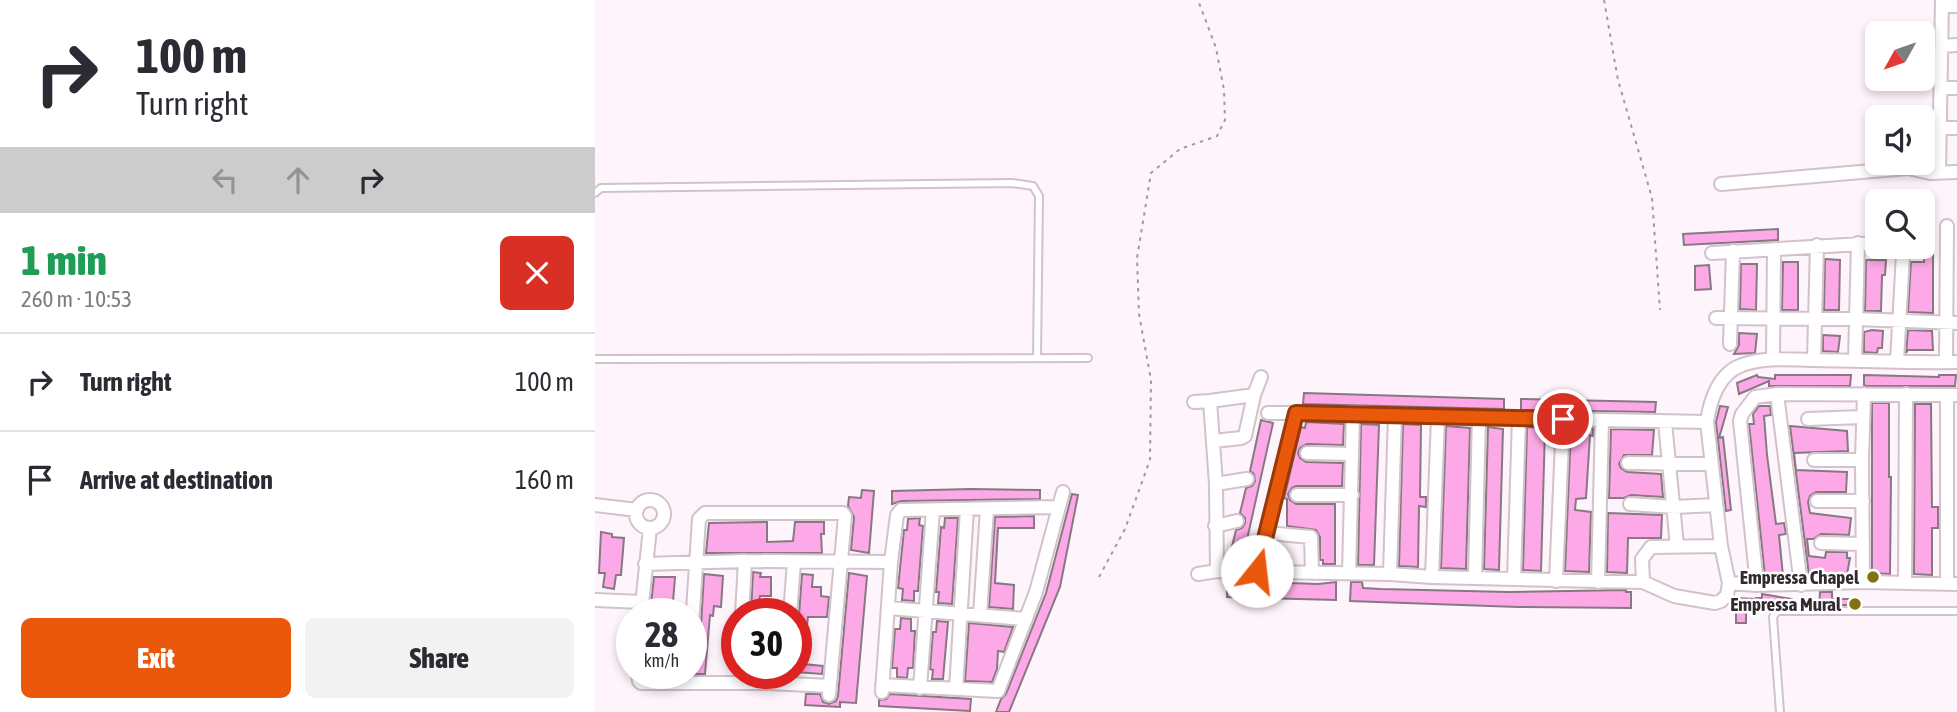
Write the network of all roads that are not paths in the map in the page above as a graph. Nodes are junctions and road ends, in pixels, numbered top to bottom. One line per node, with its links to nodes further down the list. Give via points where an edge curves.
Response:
1 (1942, 3): 2 (street); 3 (street)
2 (1957, 6)
3 (1942, 46): 4 (street); 5 (street)
4 (1957, 46)
5 (1941, 88): 6 (street); 7 (street)
6 (1957, 88)
7 (1941, 128): 8 (street); 9 (street)
8 (1957, 128)
9 (1939, 172): 10 (street); 11 (street, via 1908,168)
10 (1957, 172)
11 (1721, 184)
12 (595, 193): 30 (lane, via 601,188 1033,186 1039,196)
13 (1947, 226): 14 (street)
14 (1952, 242): 28 (street)
15 (1858, 243): 16 (street); 17 (street); 24 (street)
16 (1865, 243)
17 (1817, 245): 18 (street); 26 (street)
18 (1774, 249): 19 (street); 25 (street)
19 (1733, 251): 20 (street); 23 (street)
20 (1711, 253)
21 (1903, 259): 27 (street)
22 (1716, 318): 23 (street)
23 (1732, 319): 25 (street); 29 (street)
24 (1857, 319): 26 (street); 27 (street); 35 (street)
25 (1774, 320): 26 (street); 32 (street)
26 (1815, 320): 34 (street)
27 (1899, 320): 28 (street); 36 (street)
28 (1951, 323): 37 (street)
29 (1730, 344)
30 (1037, 358): 31 (lane); 33 (lane)
31 (1088, 358)
32 (1773, 358): 34 (street); 58 (street, via 1741,365 1728,374 1716,391)
33 (595, 359)
34 (1814, 360): 35 (street)
35 (1855, 360): 36 (street)
36 (1897, 361): 37 (street)
37 (1952, 362)
38 (1261, 377): 42 (street)
39 (1777, 394): 40 (street); 114 (street, via 1755,397 1740,421); 115 (street)
40 (1864, 394): 41 (street); 52 (street)
41 (1906, 394): 43 (street); 112 (street)
42 (1254, 395): 44 (street); 59 (street, via 1245,436)
43 (1952, 395): 113 (street)
44 (1210, 401): 45 (street); 59 (street)
45 (1194, 402)
46 (1268, 413): 47 (street)
47 (1296, 413): 48 (street); 87 (street)
48 (1353, 413): 49 (street); 61 (street)
49 (1395, 415): 50 (street); 102 (street)
50 (1438, 417): 51 (street); 104 (street)
51 (1479, 417): 53 (street); 105 (street)
52 (1862, 417): 55 (street); 63 (street)
53 (1519, 418): 54 (street); 106 (street)
54 (1563, 419): 56 (street); 107 (street)
55 (1808, 419)
56 (1602, 420): 57 (street); 108 (street)
57 (1665, 422): 58 (street); 65 (street)
58 (1707, 422): 66 (street)
59 (1214, 441): 68 (street)
60 (1307, 453): 61 (street)
61 (1352, 454): 71 (street)
62 (1814, 460): 63 (street)
63 (1862, 460): 73 (street)
64 (1628, 463): 65 (street)
65 (1670, 464): 66 (street); 78 (street)
66 (1711, 464): 76 (street)
67 (1247, 479): 68 (street)
68 (1216, 484): 85 (street)
69 (1063, 492): 77 (street)
70 (1297, 495): 71 (street)
71 (1352, 495): 101 (street)
72 (1817, 501): 73 (street)
73 (1863, 501): 89 (street)
74 (1630, 504): 78 (street)
75 (595, 505): 81 (street); 83 (street)
76 (1716, 506): 78 (street); 91 (street)
77 (1058, 507): 80 (street); 127 (street)
78 (1674, 507): 90 (street)
79 (967, 509): 80 (street); 82 (street); 125 (street)
80 (987, 509): 126 (street)
81 (637, 510): 86 (street, via 639,523); 86 (street, via 651,500 664,509 661,525)
82 (933, 510): 96 (street, via 898,511); 123 (street)
83 (595, 520)
84 (1237, 522): 85 (street)
85 (1215, 526): 98 (street)
86 (650, 528): 97 (street)
87 (1268, 533): 99 (street); 100 (street, via 1311,537)
88 (1821, 543): 89 (street)
89 (1863, 544): 110 (street)
90 (1677, 546): 91 (street); 109 (street, via 1651,547 1645,552)
91 (1721, 546): 111 (street)
92 (745, 561): 93 (street); 94 (street); 118 (street)
93 (698, 562): 95 (street, via 699,519 705,513 843,513); 97 (street); 117 (street)
94 (794, 562): 95 (street); 119 (street)
95 (842, 562): 96 (street); 128 (street, via 830,690)
96 (891, 562): 122 (street)
97 (645, 564): 116 (street)
98 (1217, 571): 99 (street); 103 (street)
99 (1257, 571): 100 (street)
100 (1311, 572): 101 (street)
101 (1349, 573): 102 (street)
102 (1390, 573): 104 (street)
103 (1198, 574)
104 (1432, 577): 105 (street)
105 (1475, 577): 106 (street)
106 (1514, 579): 107 (street)
107 (1556, 581): 108 (street)
108 (1598, 582): 109 (street)
109 (1643, 582): 111 (street, via 1674,596 1715,603 1727,595)
110 (1863, 582): 112 (street); 115 (street)
111 (1729, 583): 114 (street)
112 (1905, 583): 113 (street)
113 (1952, 584)
114 (1757, 585): 115 (street)
115 (1801, 585)
116 (642, 598)
117 (695, 598)
118 (743, 598)
119 (791, 598)
120 (595, 600): 121 (street)
121 (616, 604)
122 (888, 608): 123 (street); 129 (street, via 882,689)
123 (926, 610): 125 (street); 129 (street)
124 (1957, 611): 131 (lane, via 1777,611 1773,617)
125 (961, 614): 126 (street); 130 (street)
126 (980, 614): 127 (street)
127 (1026, 619): 130 (street, via 997,697)
128 (812, 686)
129 (920, 688): 130 (street)
130 (956, 689)
131 (1780, 712)

